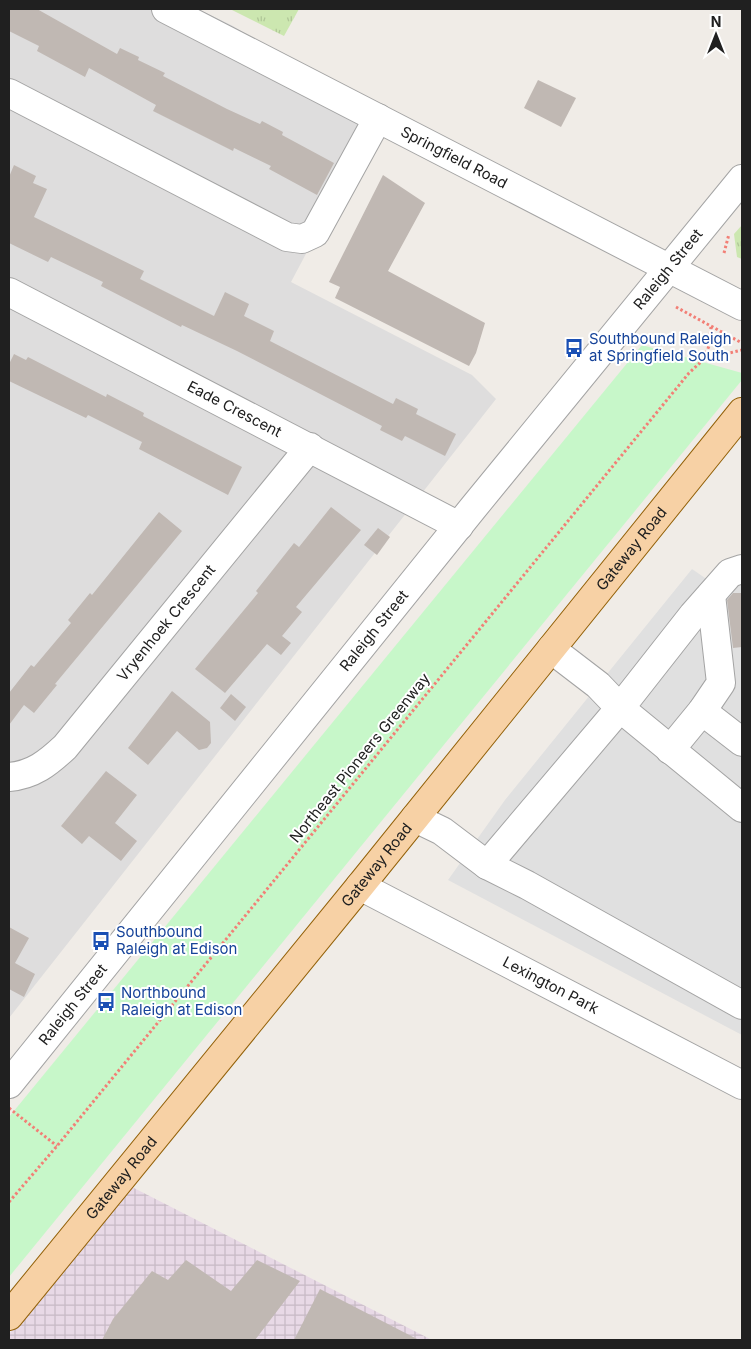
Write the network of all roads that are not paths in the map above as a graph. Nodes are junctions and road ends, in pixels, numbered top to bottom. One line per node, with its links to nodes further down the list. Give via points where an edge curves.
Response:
1 (166, 9): 3 (street, Springfield Road)
2 (9, 93): 3 (street, via 287,236 302,239 315,233)
3 (378, 118): 5 (street, Springfield Road)
4 (742, 179): 5 (street, Raleigh Street)
5 (669, 268): 7 (street, Springfield Road); 10 (street, Raleigh Street)
6 (9, 292): 9 (street, Eade Crescent)
7 (742, 306)
8 (742, 412): 13 (main road, Gateway Road)
9 (310, 447): 10 (street, Eade Crescent); 18 (street, Vryenhoek Crescent, via 65,747 44,767)
10 (459, 526): 24 (street, Raleigh Street)
11 (742, 569): 12 (street, via 730,573)
12 (711, 595): 14 (street); 15 (street, via 721,683)
13 (551, 649): 14 (street, via 598,685); 20 (main road, Gateway Road)
14 (620, 708): 17 (street); 21 (street)
15 (702, 711): 16 (street); 17 (street)
16 (742, 742)
17 (670, 750): 19 (street)
18 (9, 777)
19 (742, 808)
20 (415, 818): 21 (street, via 442,831); 22 (main road, Gateway Road)
21 (487, 865): 23 (street, via 527,884)
22 (360, 886): 25 (street, Lexington Park); 26 (main road, Gateway Road)
23 (742, 1005)
24 (11, 1079)
25 (742, 1085)
26 (9, 1316)

